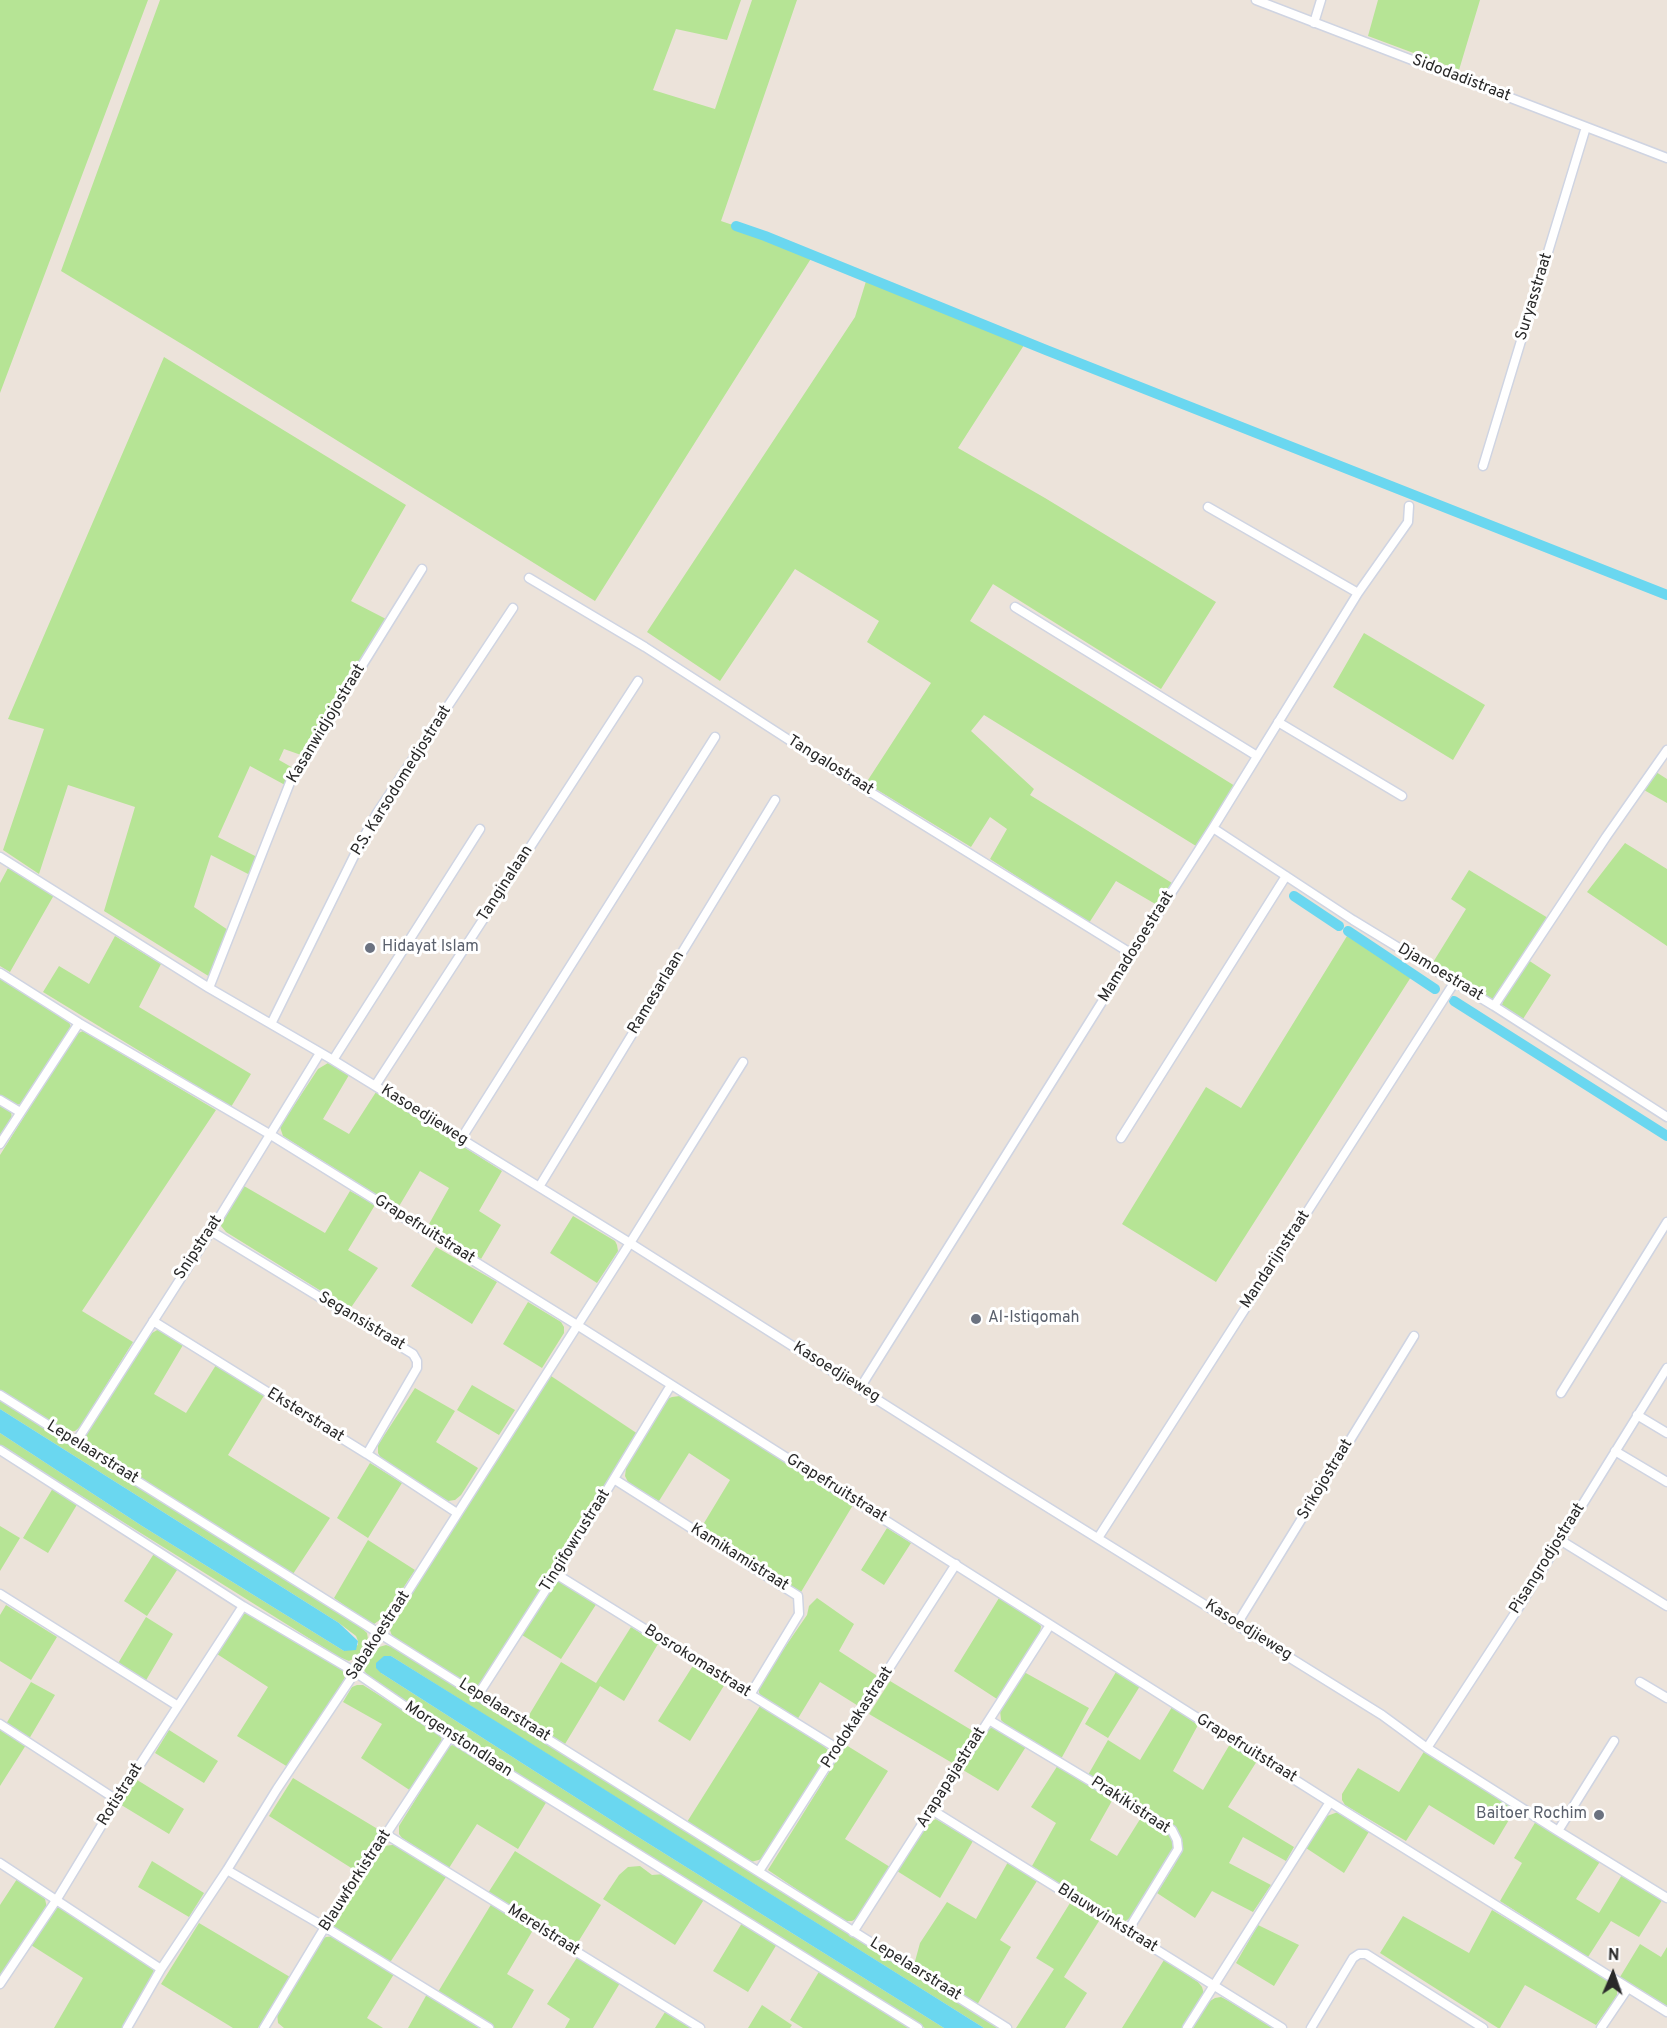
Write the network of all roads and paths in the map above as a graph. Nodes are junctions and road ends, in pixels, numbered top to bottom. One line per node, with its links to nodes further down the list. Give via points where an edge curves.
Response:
1 (1256, 0): 3 (street, Sidodadistraat)
2 (1321, 0): 3 (street)
3 (1314, 23): 4 (street, Sidodadistraat)
4 (1586, 127): 5 (street, Sidodadistraat); 6 (street, Suryasstraat)
5 (1667, 158)
6 (1483, 466)
7 (1409, 506): 11 (street, Mamadosoestraat, via 1408,522)
8 (1208, 507): 11 (street)
9 (422, 569): 28 (street, Kasanwidjojostraat, via 291,780)
10 (529, 578): 25 (street, Tangalostraat)
11 (1358, 593): 15 (street, Mamadosoestraat)
12 (1015, 607): 18 (street)
13 (513, 608): 31 (street, P.S. Karsodomedjostraat, via 377,813)
14 (638, 681): 35 (street, Tanginalaan)
15 (1278, 722): 18 (street, Mamadosoestraat); 19 (street)
16 (715, 736): 41 (street)
17 (1667, 750): 29 (street)
18 (1257, 756): 21 (street, Mamadosoestraat)
19 (1402, 796)
20 (775, 800): 43 (street, Ramesarlaan)
21 (1213, 828): 24 (street, Djamoestraat); 25 (street, Mamadosoestraat)
22 (480, 829): 33 (street)
23 (0, 857): 28 (street, Kasoedjieweg)
24 (1286, 876): 27 (street, Djamoestraat); 40 (street)
25 (1132, 954): 52 (street, Mamadosoestraat)
26 (0, 973): 30 (street, Grapefruitstraat)
27 (1454, 983): 29 (street, Djamoestraat); 64 (street, Mandarijnstraat)
28 (209, 988): 31 (street, Kasoedjieweg)
29 (1494, 1006): 38 (street, Djamoestraat)
30 (79, 1023): 37 (street); 39 (street, Grapefruitstraat)
31 (271, 1024): 32 (street, Kasoedjieweg)
32 (320, 1053): 33 (street, Kasoedjieweg); 39 (street, Snipstraat)
33 (333, 1060): 35 (street, Kasoedjieweg)
34 (743, 1062): 46 (street, Sabakoestraat)
35 (375, 1086): 41 (street, Kasoedjieweg)
36 (0, 1100): 37 (street)
37 (20, 1112): 42 (street)
38 (1667, 1117)
39 (271, 1135): 45 (street, Snipstraat); 48 (street, Grapefruitstraat)
40 (1121, 1138)
41 (461, 1139): 43 (street, Kasoedjieweg)
42 (0, 1144)
43 (539, 1187): 46 (street, Kasoedjieweg)
44 (1667, 1222): 53 (street)
45 (211, 1231): 47 (street, Snipstraat); 60 (street, Segansistraat, via 413,1353 417,1368)
46 (630, 1243): 48 (street, Sabakoestraat); 52 (street, Kasoedjieweg)
47 (153, 1321): 57 (street, Snipstraat); 60 (street, Eksterstraat)
48 (577, 1325): 51 (street, Grapefruitstraat); 63 (street, Sabakoestraat)
49 (1414, 1336): 71 (street, Srikojostraat)
50 (1667, 1368): 55 (street, Pisangrodjostraat)
51 (671, 1385): 61 (street, Tingifowrustraat); 66 (street, Grapefruitstraat)
52 (860, 1388): 64 (street, Kasoedjieweg)
53 (1562, 1393)
54 (0, 1395): 57 (street, Lepelaarstraat)
55 (1637, 1415): 56 (street); 59 (street, Pisangrodjostraat)
56 (1667, 1433)
57 (76, 1442): 73 (street, Lepelaarstraat)
58 (0, 1450): 69 (street, Morgenstondlaan)
59 (1615, 1451): 62 (street); 65 (street, Pisangrodjostraat)
60 (366, 1454): 63 (street, Eksterstraat)
61 (614, 1479): 67 (street, Tingifowrustraat); 77 (street, Kamikamistraat, via 798,1596 800,1614)
62 (1667, 1482)
63 (457, 1513): 73 (street, Sabakoestraat)
64 (1098, 1538): 71 (street, Kasoedjieweg)
65 (1560, 1540): 70 (street); 84 (street, Pisangrodjostraat)
66 (956, 1564): 72 (street, Grapefruitstraat); 85 (street, Prodokakastraat)
67 (556, 1574): 76 (street, Tingifowrustraat); 77 (street, Bosrokomastraat)
68 (0, 1594): 79 (street)
69 (243, 1606): 74 (street, Morgenstondlaan); 79 (street, Rotistraat)
70 (1667, 1606)
71 (1237, 1624): 84 (street, Kasoedjieweg, via 1382,1715)
72 (1050, 1625): 80 (street, Arapapajastraat); 87 (street, Grapefruitstraat)
73 (380, 1635): 74 (street, Sabakoestraat); 76 (street, Lepelaarstraat)
74 (356, 1672): 82 (street, Morgenstondlaan); 92 (street, Sabakoestraat)
75 (1640, 1682): 78 (street)
76 (478, 1695): 93 (street, Lepelaarstraat)
77 (750, 1695): 85 (street, Bosrokomastraat)
78 (1667, 1698)
79 (178, 1706): 86 (street, Rotistraat)
80 (989, 1720): 88 (street, Arapapajastraat); 98 (street, Prakikistraat, via 1172,1830 1178,1849)
81 (0, 1724): 86 (street)
82 (450, 1737): 90 (street, Blauwforkistraat); 109 (street, Morgenstondlaan)
83 (1614, 1742): 89 (street)
84 (1427, 1748): 89 (street, Kasoedjieweg)
85 (838, 1749): 93 (street, Prodokakastraat)
86 (117, 1800): 95 (street, Rotistraat)
87 (1330, 1802): 101 (street); 102 (street, Grapefruitstraat)
88 (932, 1810): 97 (street, Arapapajastraat); 98 (street, Blauwvinkstraat)
89 (1558, 1831): 94 (street, Kasoedjieweg)
90 (387, 1834): 96 (street, Blauwforkistraat); 108 (street, Merelstraat)
91 (0, 1863): 95 (street)
92 (227, 1870): 96 (street); 99 (street, Sabakoestraat)
93 (759, 1871): 97 (street, Lepelaarstraat)
94 (1667, 1898)
95 (57, 1899): 99 (street); 100 (street, Rotistraat)
96 (325, 1927): 104 (street, Blauwforkistraat); 107 (street)
97 (853, 1932): 110 (street, Lepelaarstraat)
98 (1127, 1932): 101 (street, Blauwvinkstraat)
99 (161, 1970): 105 (street, Sabakoestraat)
100 (0, 1984)
101 (1213, 1986): 111 (street); 112 (street, Blauwvinkstraat)
102 (1629, 1988): 103 (street, Grapefruitstraat); 115 (street)
103 (1667, 2012)
104 (266, 2025): 106 (street)
105 (127, 2028)
106 (278, 2028)
107 (489, 2028)
108 (700, 2028)
109 (918, 2028)
110 (1007, 2028)
111 (1187, 2028)
112 (1282, 2028)
113 (1311, 2028): 114 (street, via 1359,1954 1366,1954)
114 (1483, 2028)
115 (1601, 2028)

